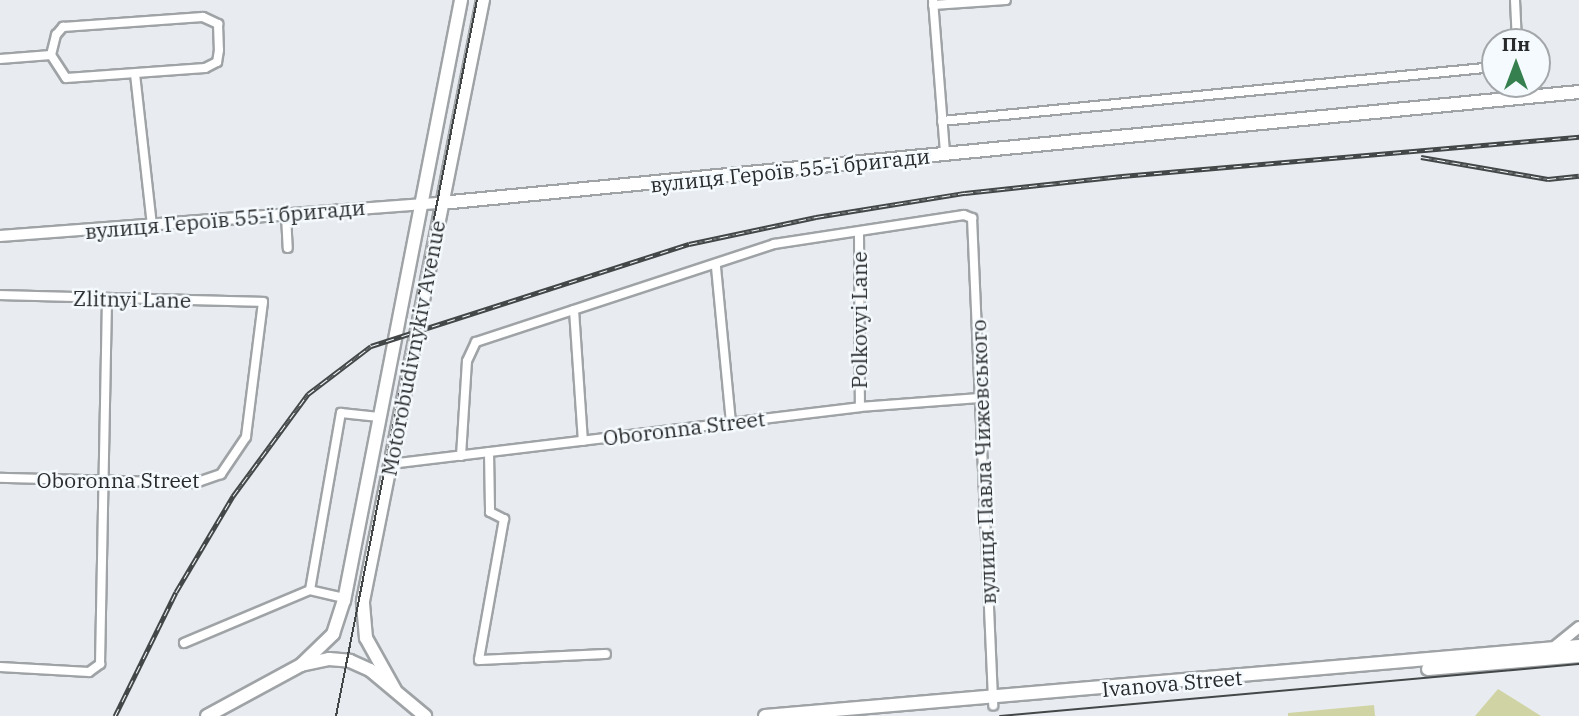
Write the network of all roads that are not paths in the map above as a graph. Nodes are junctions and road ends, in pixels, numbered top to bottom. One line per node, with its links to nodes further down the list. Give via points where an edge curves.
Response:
1 (461, 0): 15 (main road, Motorobudivnykiv Avenue)
2 (484, 0): 16 (main road, Motorobudivnykiv Avenue)
3 (1006, 0): 5 (street)
4 (1515, 0): 6 (street)
5 (933, 3): 13 (street)
6 (1516, 28)
7 (51, 55): 8 (street); 10 (street, via 65,78); 10 (street, via 53,40 63,27 203,17 215,20 219,57 212,65)
8 (0, 59)
9 (1481, 69): 13 (street)
10 (135, 74): 18 (street)
11 (1579, 92): 12 (main road, вулиця Героїв 55-ї бригади)
12 (1518, 99): 14 (main road, вулиця Героїв 55-ї бригади)
13 (942, 121): 14 (street)
14 (945, 154): 16 (main road, вулиця Героїв 55-ї бригади)
15 (419, 203): 16 (street, вулиця Героїв 55-ї бригади); 17 (street, вулиця Героїв 55-ї бригади); 29 (main road, Motorobudivnykiv Avenue)
16 (441, 203): 34 (main road, Motorobudivnykiv Avenue)
17 (286, 215): 18 (street, вулиця Героїв 55-ї бригади); 21 (street)
18 (152, 226): 20 (street, вулиця Героїв 55-ї бригади)
19 (859, 233): 22 (street, via 774,244); 27 (street, вулиця Павла Чижевського, via 964,215 976,226); 28 (street, Polkovyi Lane)
20 (0, 236)
21 (288, 248)
22 (716, 267): 26 (street); 30 (street)
23 (0, 295): 24 (street, Zlitnyi Lane)
24 (107, 300): 25 (street, Zlitnyi Lane); 36 (street)
25 (264, 302): 36 (street, Oboronna Street, via 247,437 221,474 195,483)
26 (574, 310): 31 (street); 33 (street, via 476,342 469,350)
27 (979, 398): 28 (street, Oboronna Street); 49 (street, вулиця Павла Чижевського)
28 (860, 407): 30 (street, Oboronna Street)
29 (379, 417): 37 (street, via 341,413); 38 (main road, Motorobudivnykiv Avenue)
30 (730, 422): 31 (street, Oboronna Street)
31 (583, 441): 32 (street, Oboronna Street)
32 (489, 452): 33 (street, Oboronna Street); 43 (street, via 490,512 504,519 479,660)
33 (461, 456): 34 (street, Oboronna Street)
34 (390, 464): 48 (main road, Motorobudivnykiv Avenue, via 362,620 366,638)
35 (0, 478): 36 (street, Oboronna Street)
36 (104, 482): 47 (street, via 100,664 89,672)
37 (310, 590): 38 (street); 40 (street)
38 (344, 598): 46 (main road, Motorobudivnykiv Avenue, via 333,634)
39 (1579, 627): 42 (street)
40 (184, 643)
41 (1579, 646): 42 (main road, Ivanova Street)
42 (1552, 649): 45 (street); 49 (main road, Ivanova Street)
43 (606, 654)
44 (1579, 656): 45 (main road, Ivanova Street)
45 (1540, 659): 49 (main road, Ivanova Street)
46 (301, 665): 48 (main road, via 351,661); 51 (main road)
47 (0, 667)
48 (395, 690): 50 (main road)
49 (993, 702): 53 (main road, Ivanova Street); 54 (main road, Ivanova Street)
50 (409, 709): 52 (main road)
51 (209, 715)
52 (425, 716)
53 (765, 716)
54 (869, 716)

